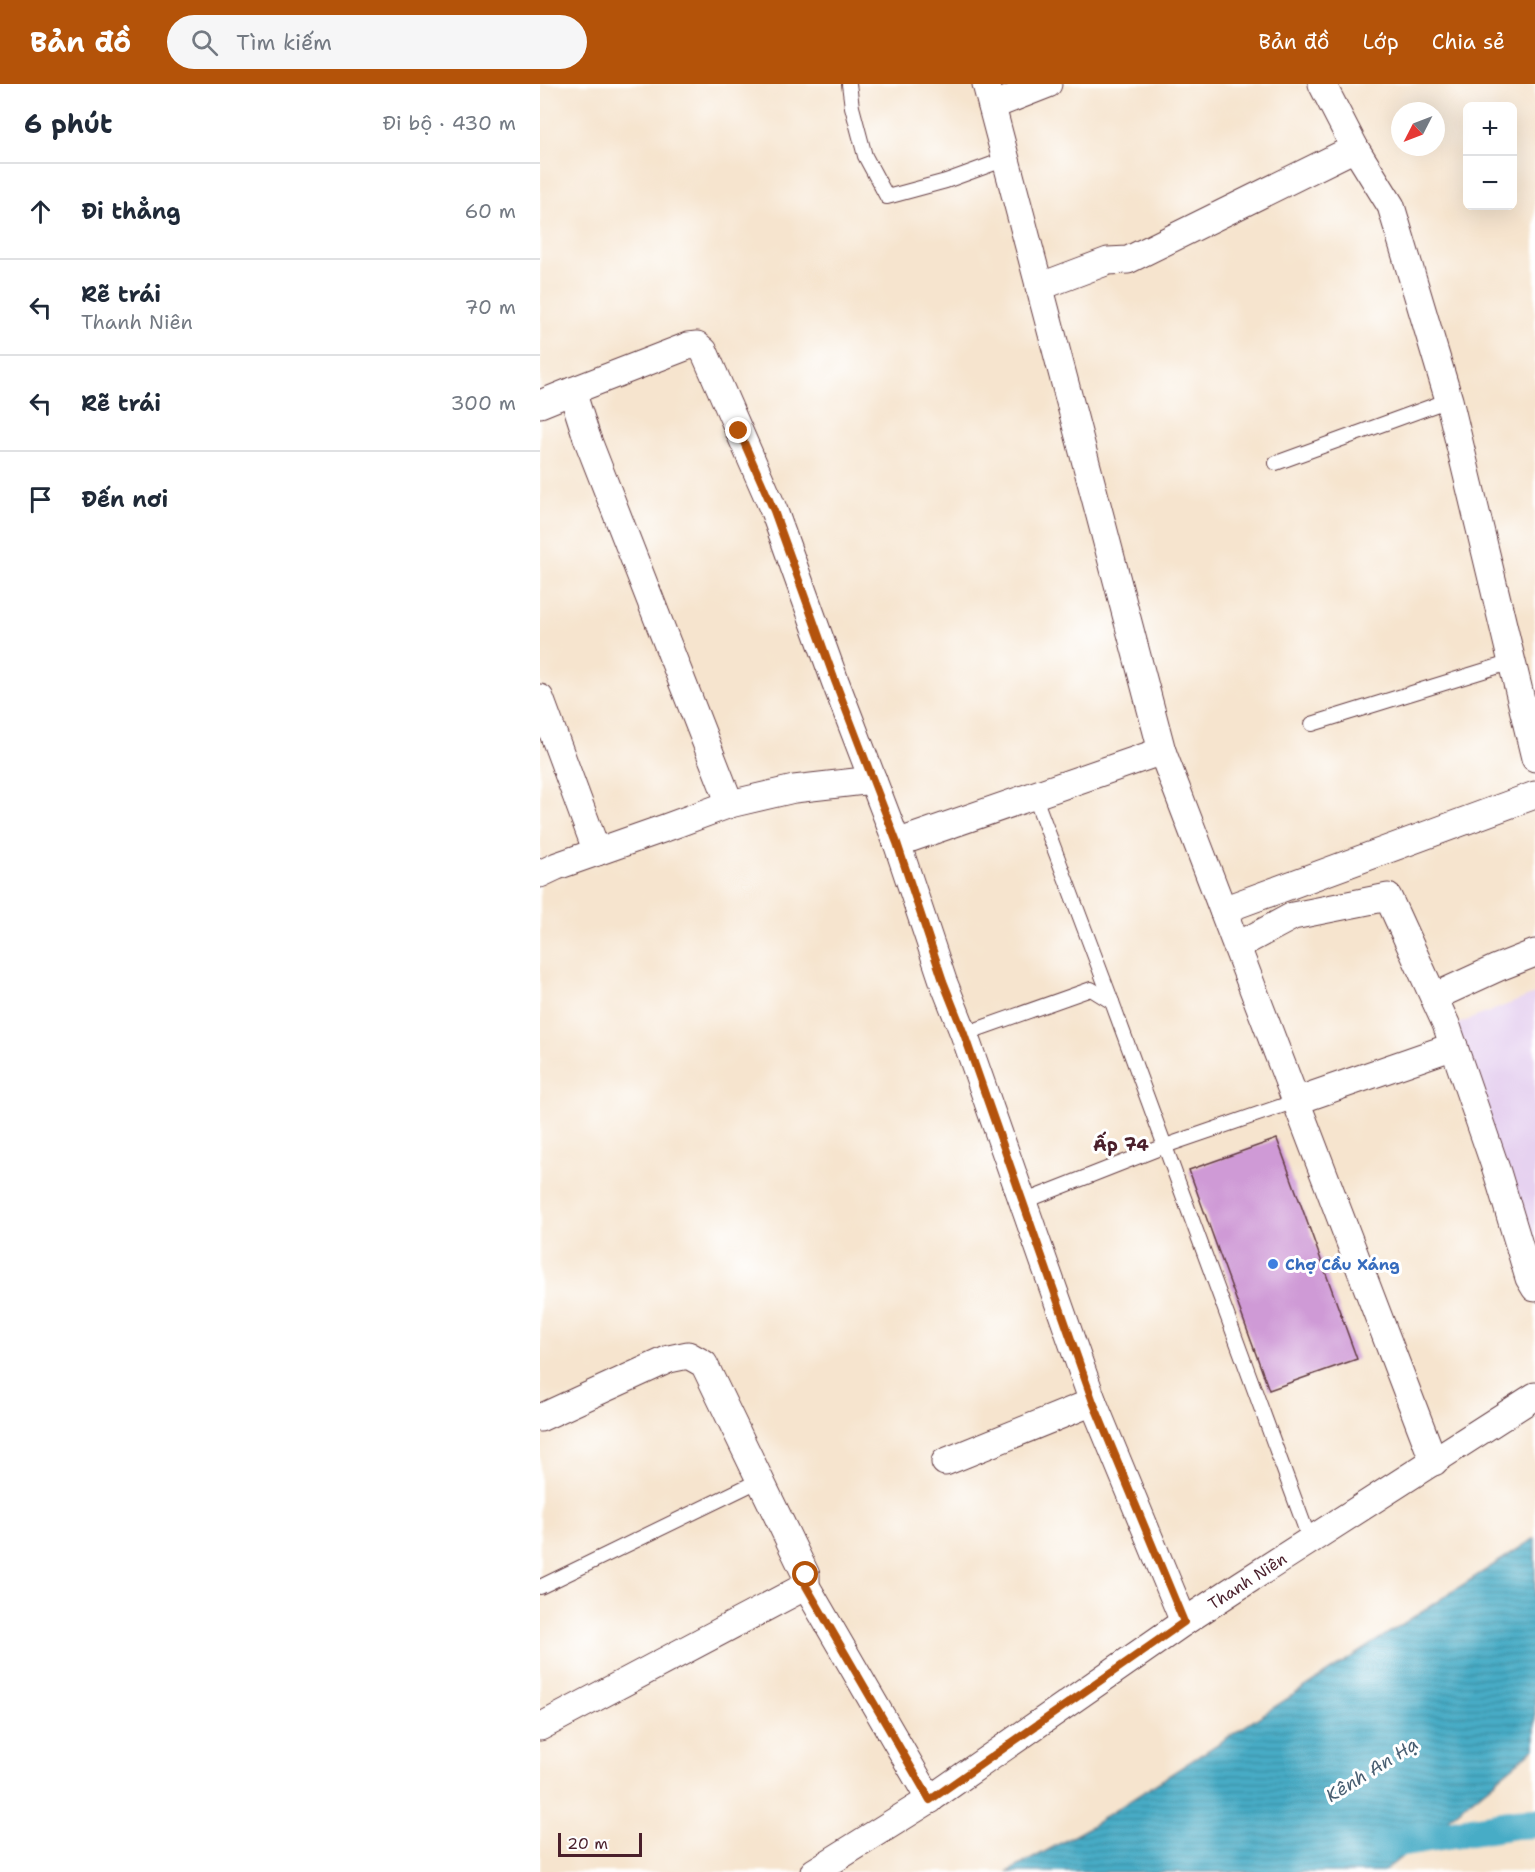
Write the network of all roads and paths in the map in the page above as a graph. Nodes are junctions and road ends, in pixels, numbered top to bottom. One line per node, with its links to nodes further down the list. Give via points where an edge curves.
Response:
1 (849, 84): 6 (lane, via 865,156 887,197 946,182)
2 (1048, 84): 4 (street)
3 (1322, 84): 5 (street)
4 (989, 95): 6 (street)
5 (1355, 148): 7 (street, via 1128,260 1108,261); 9 (street, via 1391,206)
6 (1006, 159): 7 (street)
7 (1049, 283): 15 (street)
8 (572, 391): 10 (street); 17 (street, via 688,346 697,345 704,351 774,511); 20 (street)
9 (1449, 400): 11 (lane); 12 (street)
10 (540, 404)
11 (1276, 463)
12 (1512, 662): 14 (lane); 16 (street)
13 (540, 698): 22 (street)
14 (1312, 724)
15 (1162, 751): 18 (street); 24 (street)
16 (1535, 758)
17 (873, 780): 20 (street, via 794,789); 21 (street)
18 (1034, 795): 21 (street); 28 (lane)
19 (1535, 795): 24 (street)
20 (730, 804): 22 (street)
21 (897, 843): 29 (street)
22 (597, 852): 23 (street)
23 (540, 874)
24 (1223, 910): 25 (street)
25 (1237, 946): 27 (street, via 1293,916 1388,897); 31 (street)
26 (1535, 953): 27 (street)
27 (1434, 997): 30 (street)
28 (1113, 1002): 29 (lane, via 1091,989); 32 (lane)
29 (964, 1034): 33 (street)
30 (1454, 1046): 31 (street); 34 (street)
31 (1296, 1101): 32 (lane); 39 (street)
32 (1165, 1146): 33 (lane); 41 (lane)
33 (1023, 1202): 36 (street)
34 (1535, 1288)
35 (1535, 1396): 39 (street, Thanh Niên)
36 (1093, 1402): 38 (street); 44 (street)
37 (540, 1418): 40 (street, via 669,1359 688,1355 704,1364)
38 (945, 1462)
39 (1434, 1462): 41 (street, Thanh Niên)
40 (760, 1480): 42 (street, via 806,1575); 43 (lane)
41 (1310, 1540): 44 (street, Thanh Niên)
42 (806, 1586): 45 (street); 46 (street)
43 (540, 1587)
44 (1184, 1622): 46 (street, Thanh Niên)
45 (540, 1727)
46 (930, 1800): 47 (street, Thanh Niên)
47 (814, 1872)

